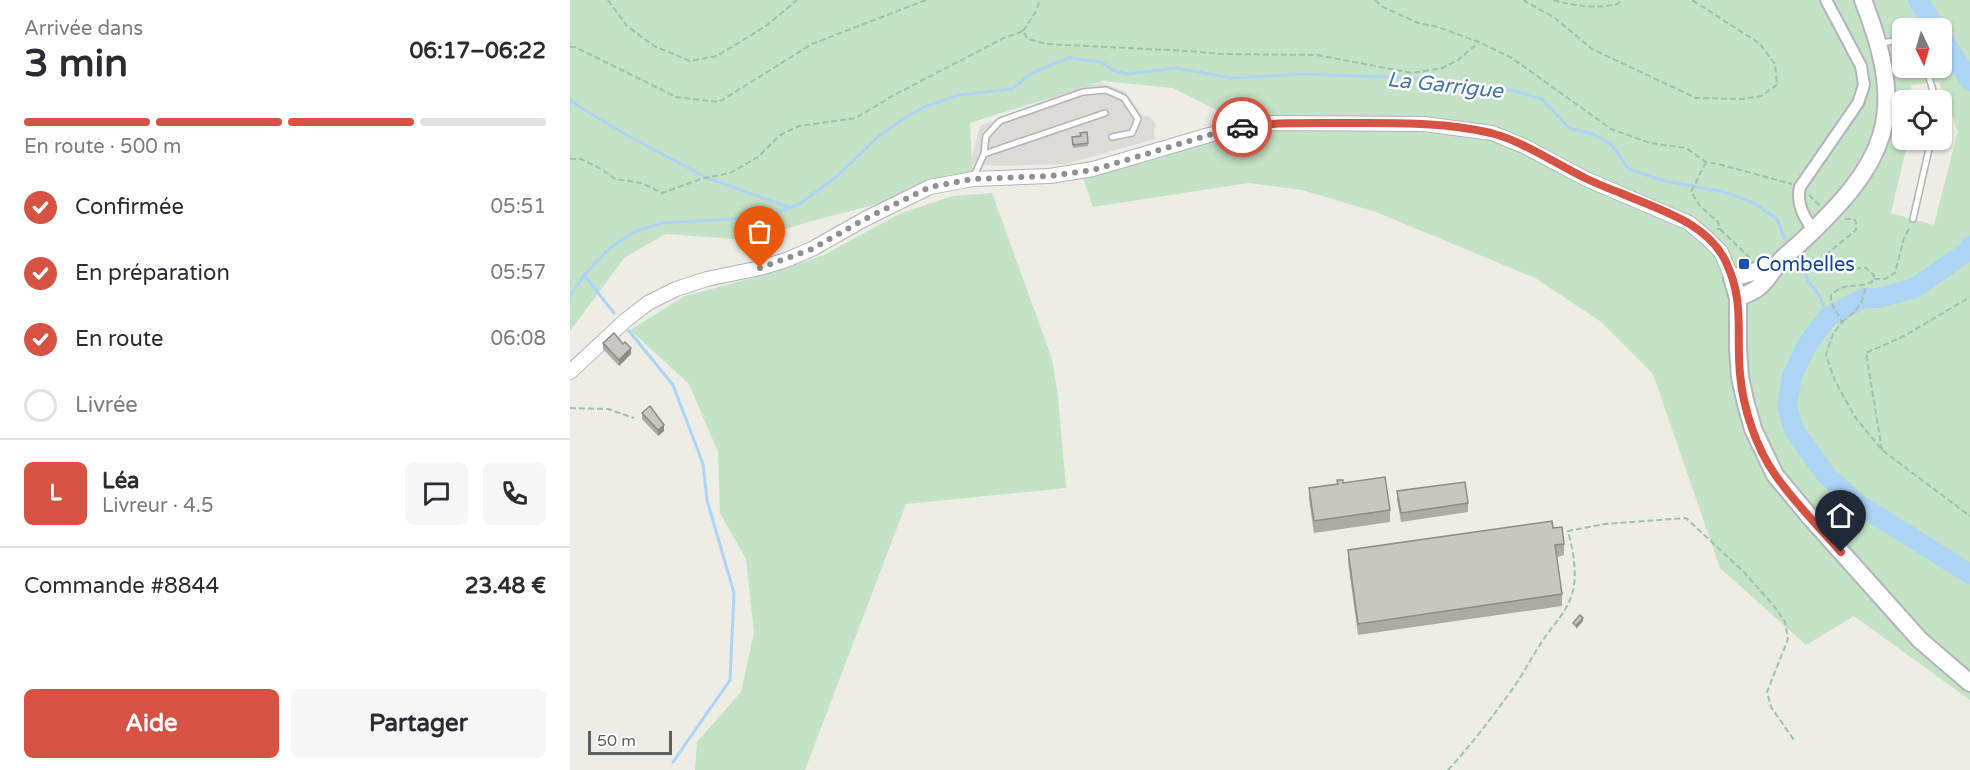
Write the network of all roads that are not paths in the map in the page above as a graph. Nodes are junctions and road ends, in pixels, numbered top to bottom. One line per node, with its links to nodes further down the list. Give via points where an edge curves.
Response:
1 (1826, 0): 11 (street, via 1861,66 1864,85 1858,103 1800,187 1799,205)
2 (1863, 0): 4 (main road)
3 (1892, 41): 4 (lane)
4 (1878, 43): 11 (main road, via 1886,75 1887,109 1881,138 1863,174)
5 (1105, 112): 8 (lane)
6 (1112, 137): 8 (lane, via 1132,133 1138,119 1124,98 1106,90 1083,92 1000,121 986,136)
7 (1929, 150): 10 (lane)
8 (984, 154): 9 (lane)
9 (973, 179): 13 (street, via 1093,170 1209,135 1271,123 1424,124 1459,128 1492,133 1524,146 1586,179 1689,223 1721,252); 15 (street, via 930,187 786,260 707,279 657,298 626,320)
10 (1913, 219)
11 (1813, 231): 12 (main road)
12 (1781, 261): 13 (main road); 14 (main road, via 1756,290)
13 (1732, 278): 14 (main road)
14 (1738, 298): 16 (main road, via 1740,377 1756,436 1775,475 1920,640)
15 (570, 372)
16 (1970, 683)

